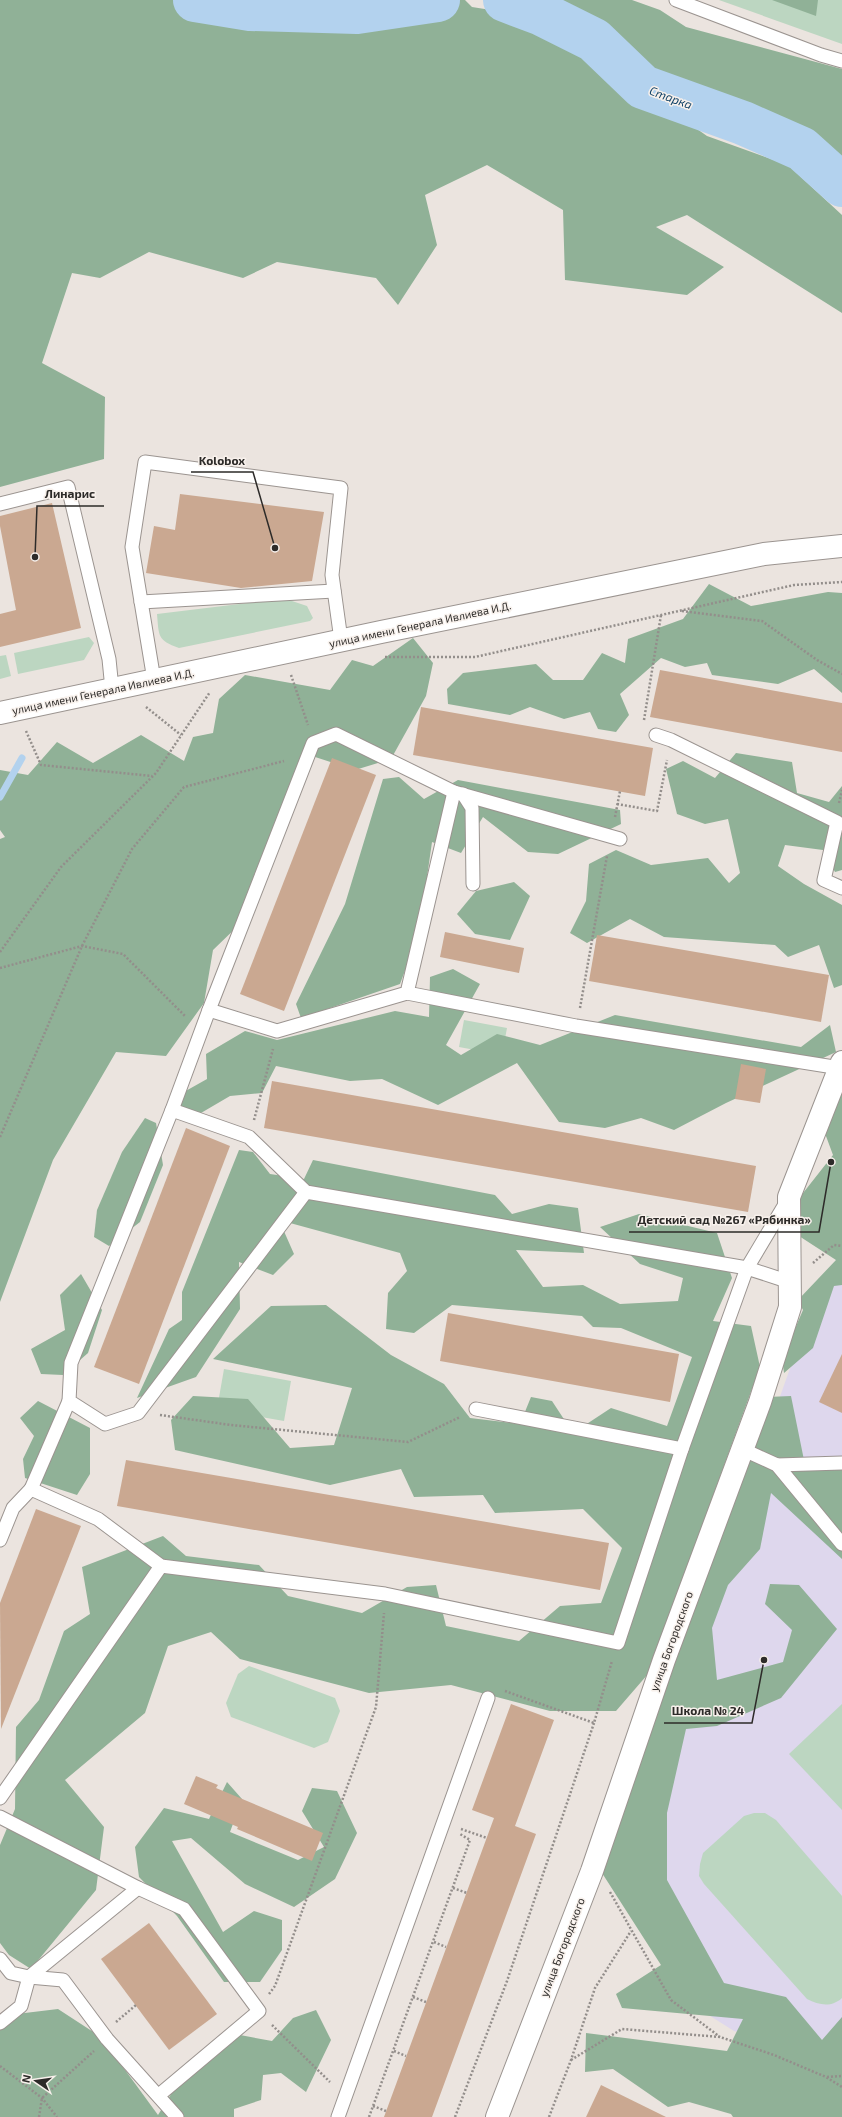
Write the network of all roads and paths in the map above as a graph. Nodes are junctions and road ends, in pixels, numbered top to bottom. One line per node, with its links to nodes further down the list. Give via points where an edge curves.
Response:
1 (676, 0): 2 (lane)
2 (842, 61)
3 (0, 504): 15 (lane, via 68,487 109,659)
4 (842, 546): 10 (street, улица имени Генерала Ивлиева И.Д., via 764,554)
5 (842, 582): 8 (path, via 794,585)
6 (334, 590): 7 (lane); 7 (lane, via 332,575 341,488 145,462 132,547); 10 (lane)
7 (142, 602): 14 (lane)
8 (680, 610): 9 (path); 13 (path, via 762,621 816,660)
9 (661, 615): 11 (path, via 475,657); 19 (path)
10 (341, 640): 14 (street, улица имени Генерала Ивлиева И.Д.)
11 (377, 657)
12 (291, 674): 24 (path)
13 (842, 674)
14 (154, 680): 15 (street, улица имени Генерала Ивлиева И.Д.)
15 (112, 689): 18 (street, улица имени Генерала Ивлиева И.Д.)
16 (211, 691): 21 (path)
17 (143, 705): 21 (path)
18 (0, 713)
19 (643, 724)
20 (25, 729): 26 (path, via 41,765)
21 (181, 735): 26 (path)
22 (656, 735): 23 (lane)
23 (671, 740): 29 (path, via 657,811); 32 (lane, via 837,822 824,880)
24 (313, 743): 28 (lane, via 336,734); 37 (lane)
25 (284, 761): 33 (path, via 184,787 132,848)
26 (152, 776): 34 (path, via 61,867)
27 (620, 791): 29 (path)
28 (459, 793): 30 (lane); 31 (lane, via 472,808); 36 (lane)
29 (617, 804): 30 (path)
30 (616, 838): 38 (path)
31 (473, 884)
32 (842, 888)
33 (82, 946): 35 (path); 40 (path, via 123,954); 43 (path)
34 (0, 952)
35 (0, 968)
36 (407, 993): 38 (lane); 39 (lane)
37 (209, 1010): 39 (lane); 40 (lane)
38 (576, 1026): 41 (lane)
39 (278, 1031): 44 (path)
40 (201, 1032): 42 (lane)
41 (841, 1066): 46 (street, улица Богородского)
42 (172, 1110): 44 (lane); 50 (lane, via 71,1363)
43 (0, 1137)
44 (249, 1137): 45 (lane)
45 (306, 1192): 48 (lane); 52 (lane)
46 (789, 1197): 48 (lane); 49 (street, улица Богородского)
47 (842, 1246): 49 (path, via 834,1245)
48 (747, 1268): 49 (lane); 53 (lane)
49 (790, 1282): 54 (street, улица Богородского, via 790,1307 760,1402)
50 (69, 1401): 52 (lane, via 105,1424); 57 (lane)
51 (476, 1409): 52 (path, via 408,1442); 53 (lane)
52 (138, 1413)
53 (682, 1449): 62 (lane)
54 (742, 1449): 56 (lane); 105 (street, улица Богородского, via 664,1660 592,1871)
55 (842, 1463): 56 (lane)
56 (777, 1466): 59 (lane)
57 (31, 1489): 58 (lane, via 13,1508); 60 (lane, via 98,1519)
58 (0, 1540)
59 (842, 1544)
60 (161, 1566): 61 (lane); 66 (lane)
61 (385, 1594): 62 (lane); 83 (path, via 376,1707 275,1986)
62 (618, 1643): 65 (path)
63 (501, 1689): 65 (path)
64 (488, 1698): 95 (lane)
65 (594, 1723): 104 (path, via 507,1981)
66 (0, 1798)
67 (0, 1817): 72 (lane)
68 (460, 1828): 70 (path)
69 (458, 1833): 73 (path, via 470,1840)
70 (487, 1838)
71 (608, 1887): 75 (path)
72 (138, 1888): 79 (lane); 83 (lane, via 184,1909)
73 (453, 1888): 74 (path); 76 (path, via 433,1944)
74 (467, 1893)
75 (631, 1932): 86 (path, via 670,2000); 89 (path, via 595,1988)
76 (434, 1942): 77 (path); 80 (path)
77 (446, 1947)
78 (0, 1959): 79 (lane, via 11,1973)
79 (29, 1977): 84 (lane, via 21,2006); 85 (lane, via 63,1980)
80 (413, 1997): 81 (path); 87 (path)
81 (426, 2002)
82 (136, 2005): 85 (path)
83 (259, 2011): 94 (lane); 95 (path)
84 (0, 2023)
85 (105, 2036): 94 (lane); 96 (path)
86 (720, 2037): 89 (path, via 622,2028); 92 (path, via 774,2055)
87 (393, 2051): 88 (path); 97 (path)
88 (406, 2056)
89 (571, 2060): 106 (path)
90 (0, 2066): 96 (path)
91 (842, 2076): 92 (path)
92 (826, 2077): 93 (path)
93 (842, 2087)
94 (158, 2095): 101 (lane)
95 (344, 2096): 102 (lane)
96 (42, 2098): 99 (path); 100 (path)
97 (373, 2106): 98 (path); 103 (path)
98 (386, 2111)
99 (39, 2117)
100 (57, 2117)
101 (178, 2117)
102 (338, 2117)
103 (369, 2117)
104 (455, 2117)
105 (497, 2117)
106 (549, 2117)

